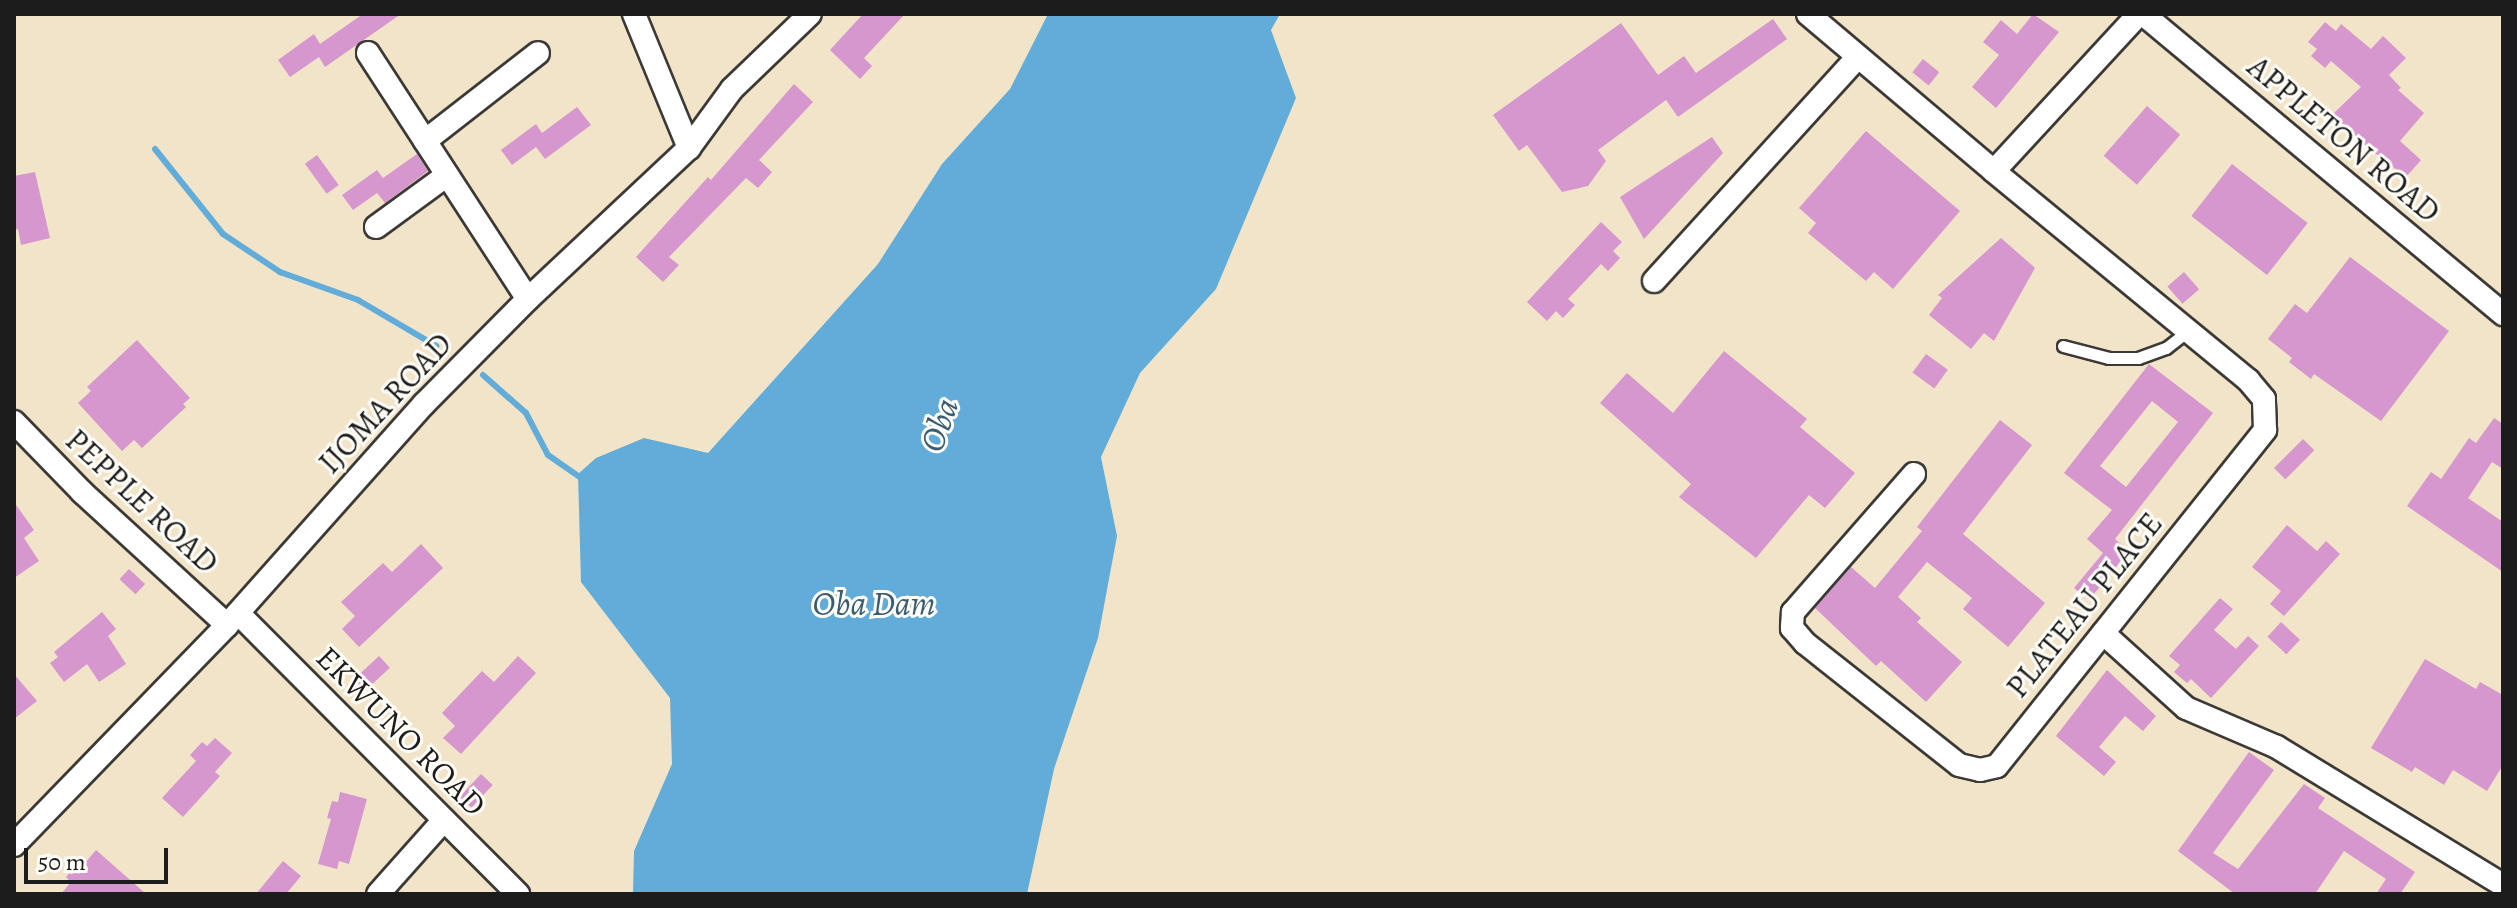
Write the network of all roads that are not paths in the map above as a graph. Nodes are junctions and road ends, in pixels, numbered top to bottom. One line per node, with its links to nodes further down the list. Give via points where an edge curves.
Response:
1 (634, 14): 9 (street)
2 (810, 14): 9 (street, IJOMA ROAD, via 732,89)
3 (1808, 14): 7 (street, PLATEAU PLACE)
4 (2141, 14): 10 (street); 15 (street, APPLETON ROAD)
5 (368, 53): 8 (street)
6 (538, 53): 8 (street)
7 (1858, 57): 10 (street, PLATEAU PLACE); 13 (street)
8 (425, 141): 11 (street)
9 (689, 148): 14 (street, IJOMA ROAD)
10 (1994, 171): 16 (street, PLATEAU PLACE)
11 (447, 175): 12 (street); 14 (street)
12 (376, 227)
13 (1654, 281)
14 (528, 299): 20 (street, IJOMA ROAD, via 424,404)
15 (2503, 314)
16 (2188, 331): 17 (lane, via 2166,348 2138,358 2109,358); 21 (street, PLATEAU PLACE, via 2264,399 2265,430)
17 (2063, 346)
18 (14, 422): 20 (street, PEPPLE ROAD, via 82,492)
19 (1914, 474): 21 (street, PLATEAU PLACE, via 1793,612 1792,628 1805,643 1959,765 1980,770 1997,766)
20 (233, 619): 22 (street, EKWUNO ROAD); 23 (street, IJOMA ROAD)
21 (2103, 633): 24 (street, via 2186,708 2277,747)
22 (444, 820): 25 (street); 26 (street, EKWUNO ROAD)
23 (14, 845)
24 (2503, 885)
25 (378, 894)
26 (518, 894)

